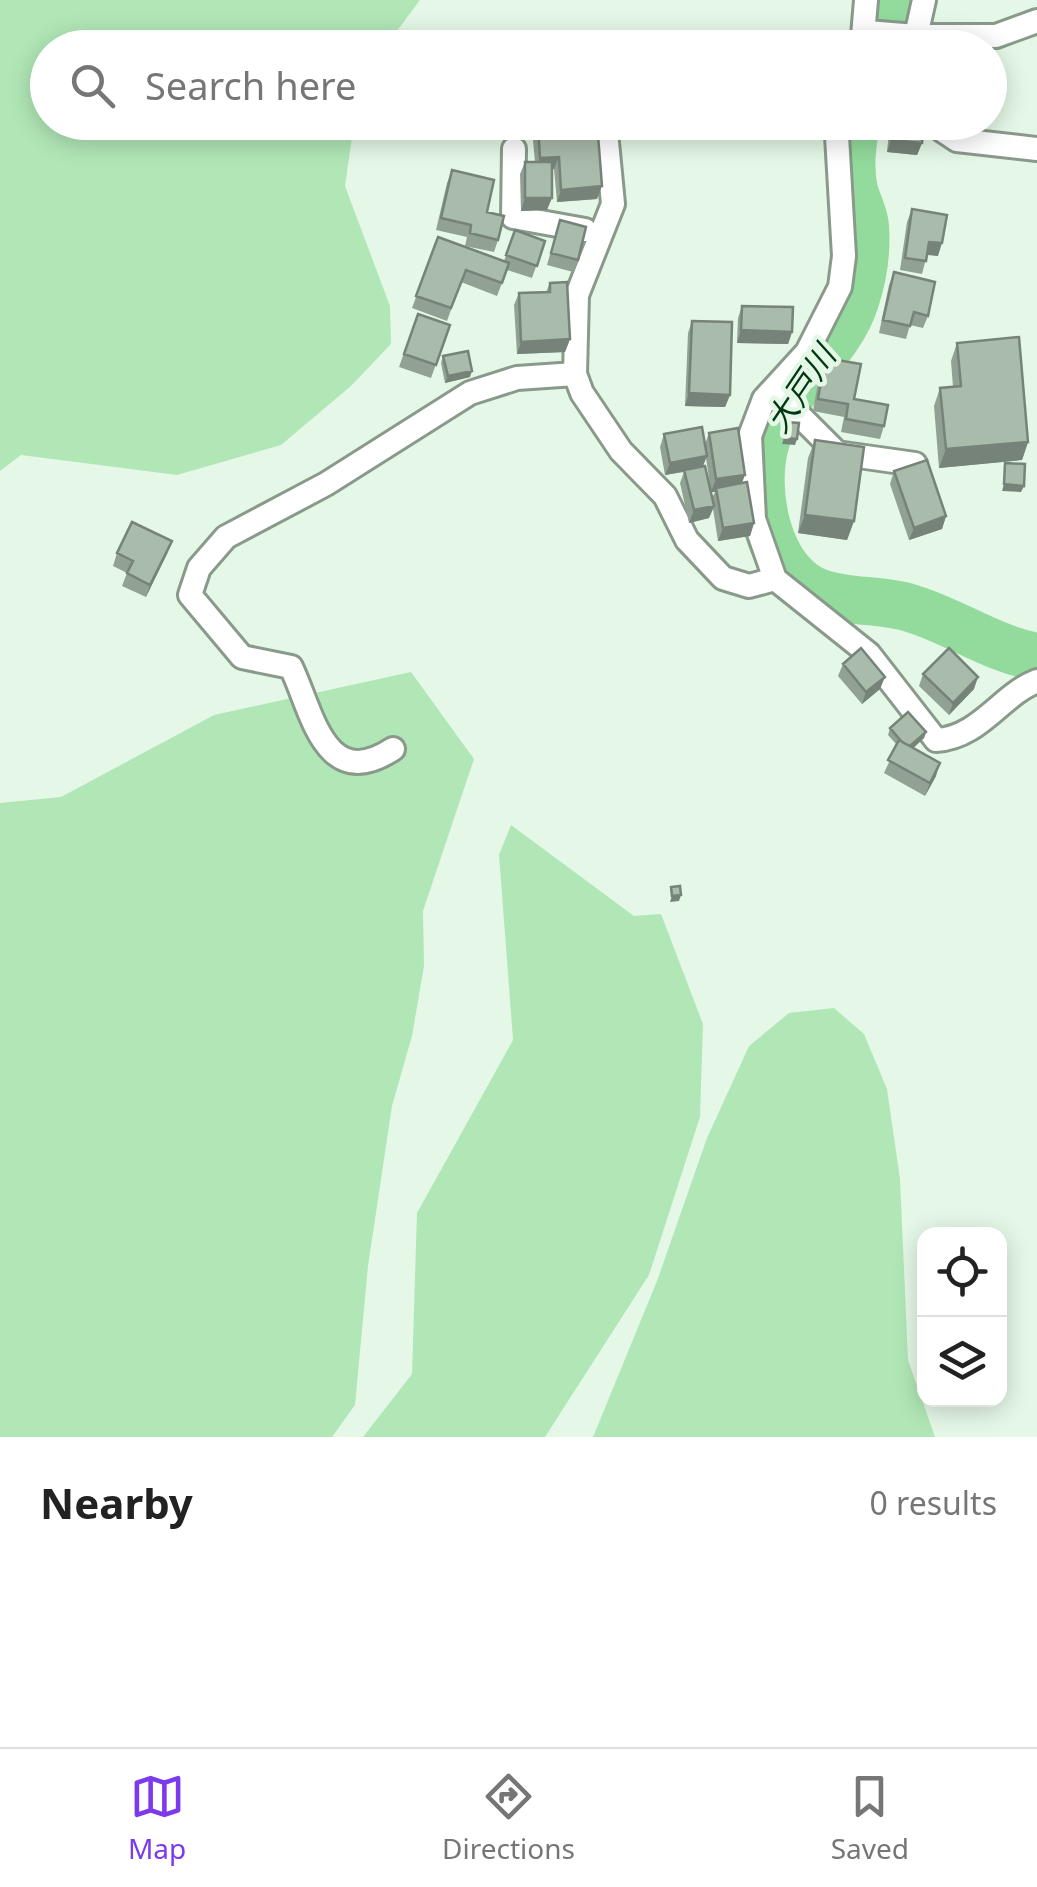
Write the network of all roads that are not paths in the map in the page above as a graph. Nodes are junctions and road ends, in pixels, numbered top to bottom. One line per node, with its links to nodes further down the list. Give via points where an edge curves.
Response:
1 (866, 0): 4 (street)
2 (924, 0): 5 (street)
3 (1037, 21): 6 (street)
4 (887, 30)
5 (899, 30)
6 (1007, 32)
7 (837, 140): 14 (street, via 840,287)
8 (957, 140): 11 (street)
9 (607, 142): 12 (street, via 613,204)
10 (514, 149): 12 (street, via 513,217)
11 (1037, 150)
12 (598, 232): 13 (street, via 577,295)
13 (575, 374): 16 (street, via 621,451 666,496 687,540 724,578 748,586); 18 (street, via 517,378 470,393 326,484 226,536 199,568 190,595 242,658 290,667 324,744 346,760 376,760)
14 (781, 402): 15 (street, via 837,454); 16 (street, via 750,436 754,519)
15 (915, 464)
16 (776, 579): 17 (street, via 868,654 936,740 952,739 995,714)
17 (1037, 680)
18 (392, 749)

